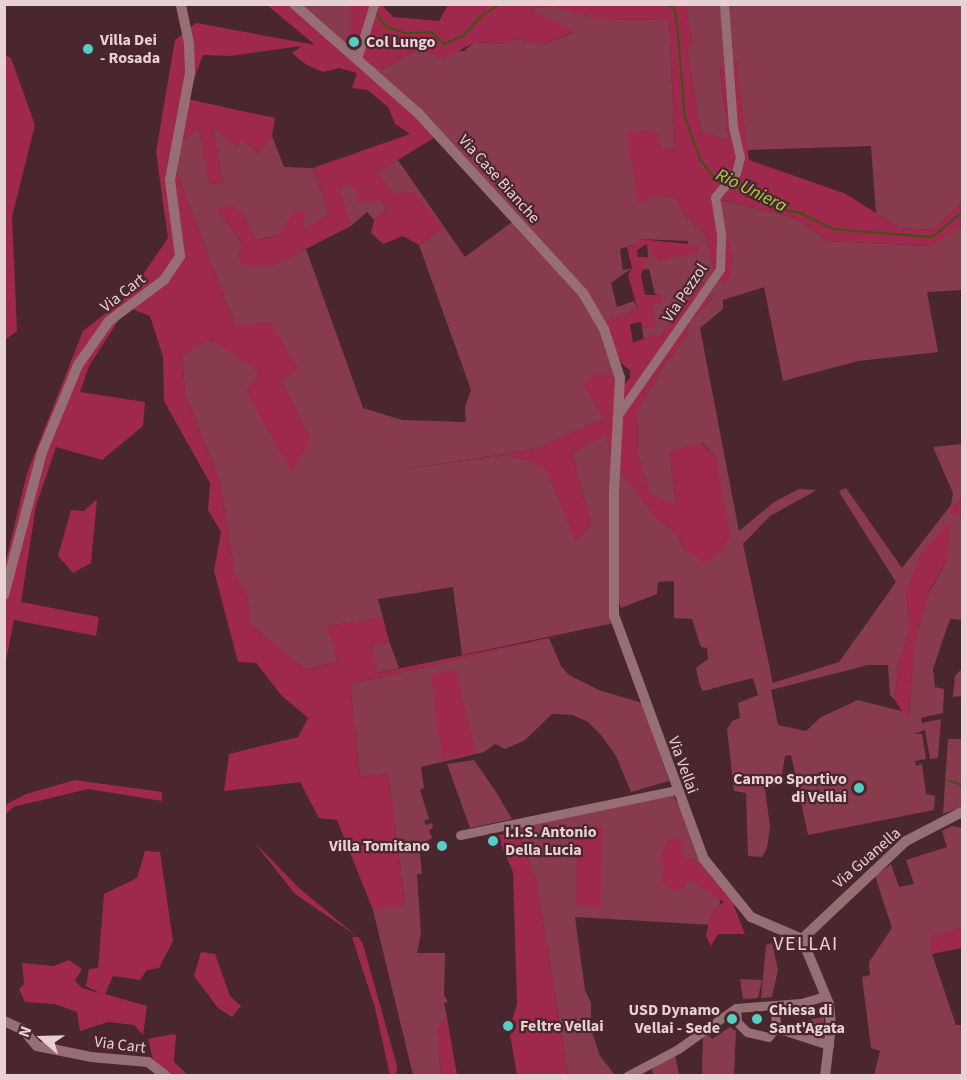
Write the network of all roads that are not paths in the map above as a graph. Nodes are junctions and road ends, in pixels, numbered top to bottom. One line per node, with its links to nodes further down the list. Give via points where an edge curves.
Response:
1 (181, 4): 7 (street, Via Cart, via 190,73 170,180 180,256 164,280 109,321 78,366 42,452)
2 (294, 4): 5 (street, Via Case Bianche)
3 (374, 4): 5 (street)
4 (724, 4): 6 (street, Via Pezzol, via 733,126 740,157 736,172 715,196 721,234 720,269 707,294)
5 (357, 59): 6 (street, Via Case Bianche, via 418,112 583,293 613,349 620,378)
6 (620, 412): 8 (street, Via Vellai, via 614,493 614,615)
7 (4, 595)
8 (676, 790): 10 (street); 11 (street, Via Vellai, via 704,859 745,910 765,926)
9 (963, 812): 11 (street, Via Guanella, via 906,841)
10 (460, 835)
11 (802, 939): 12 (street)
12 (825, 996): 13 (street); 17 (street, via 831,1026)
13 (776, 1005): 14 (street); 16 (street)
14 (736, 1008): 16 (street, via 737,1022 747,1032 768,1037); 19 (street, via 678,1049)
15 (4, 1022): 18 (street, Via Cart, via 23,1030 37,1046 91,1057 148,1062)
16 (776, 1028): 17 (street)
17 (829, 1045): 20 (street)
18 (166, 1076)
19 (627, 1076)
20 (825, 1076)

